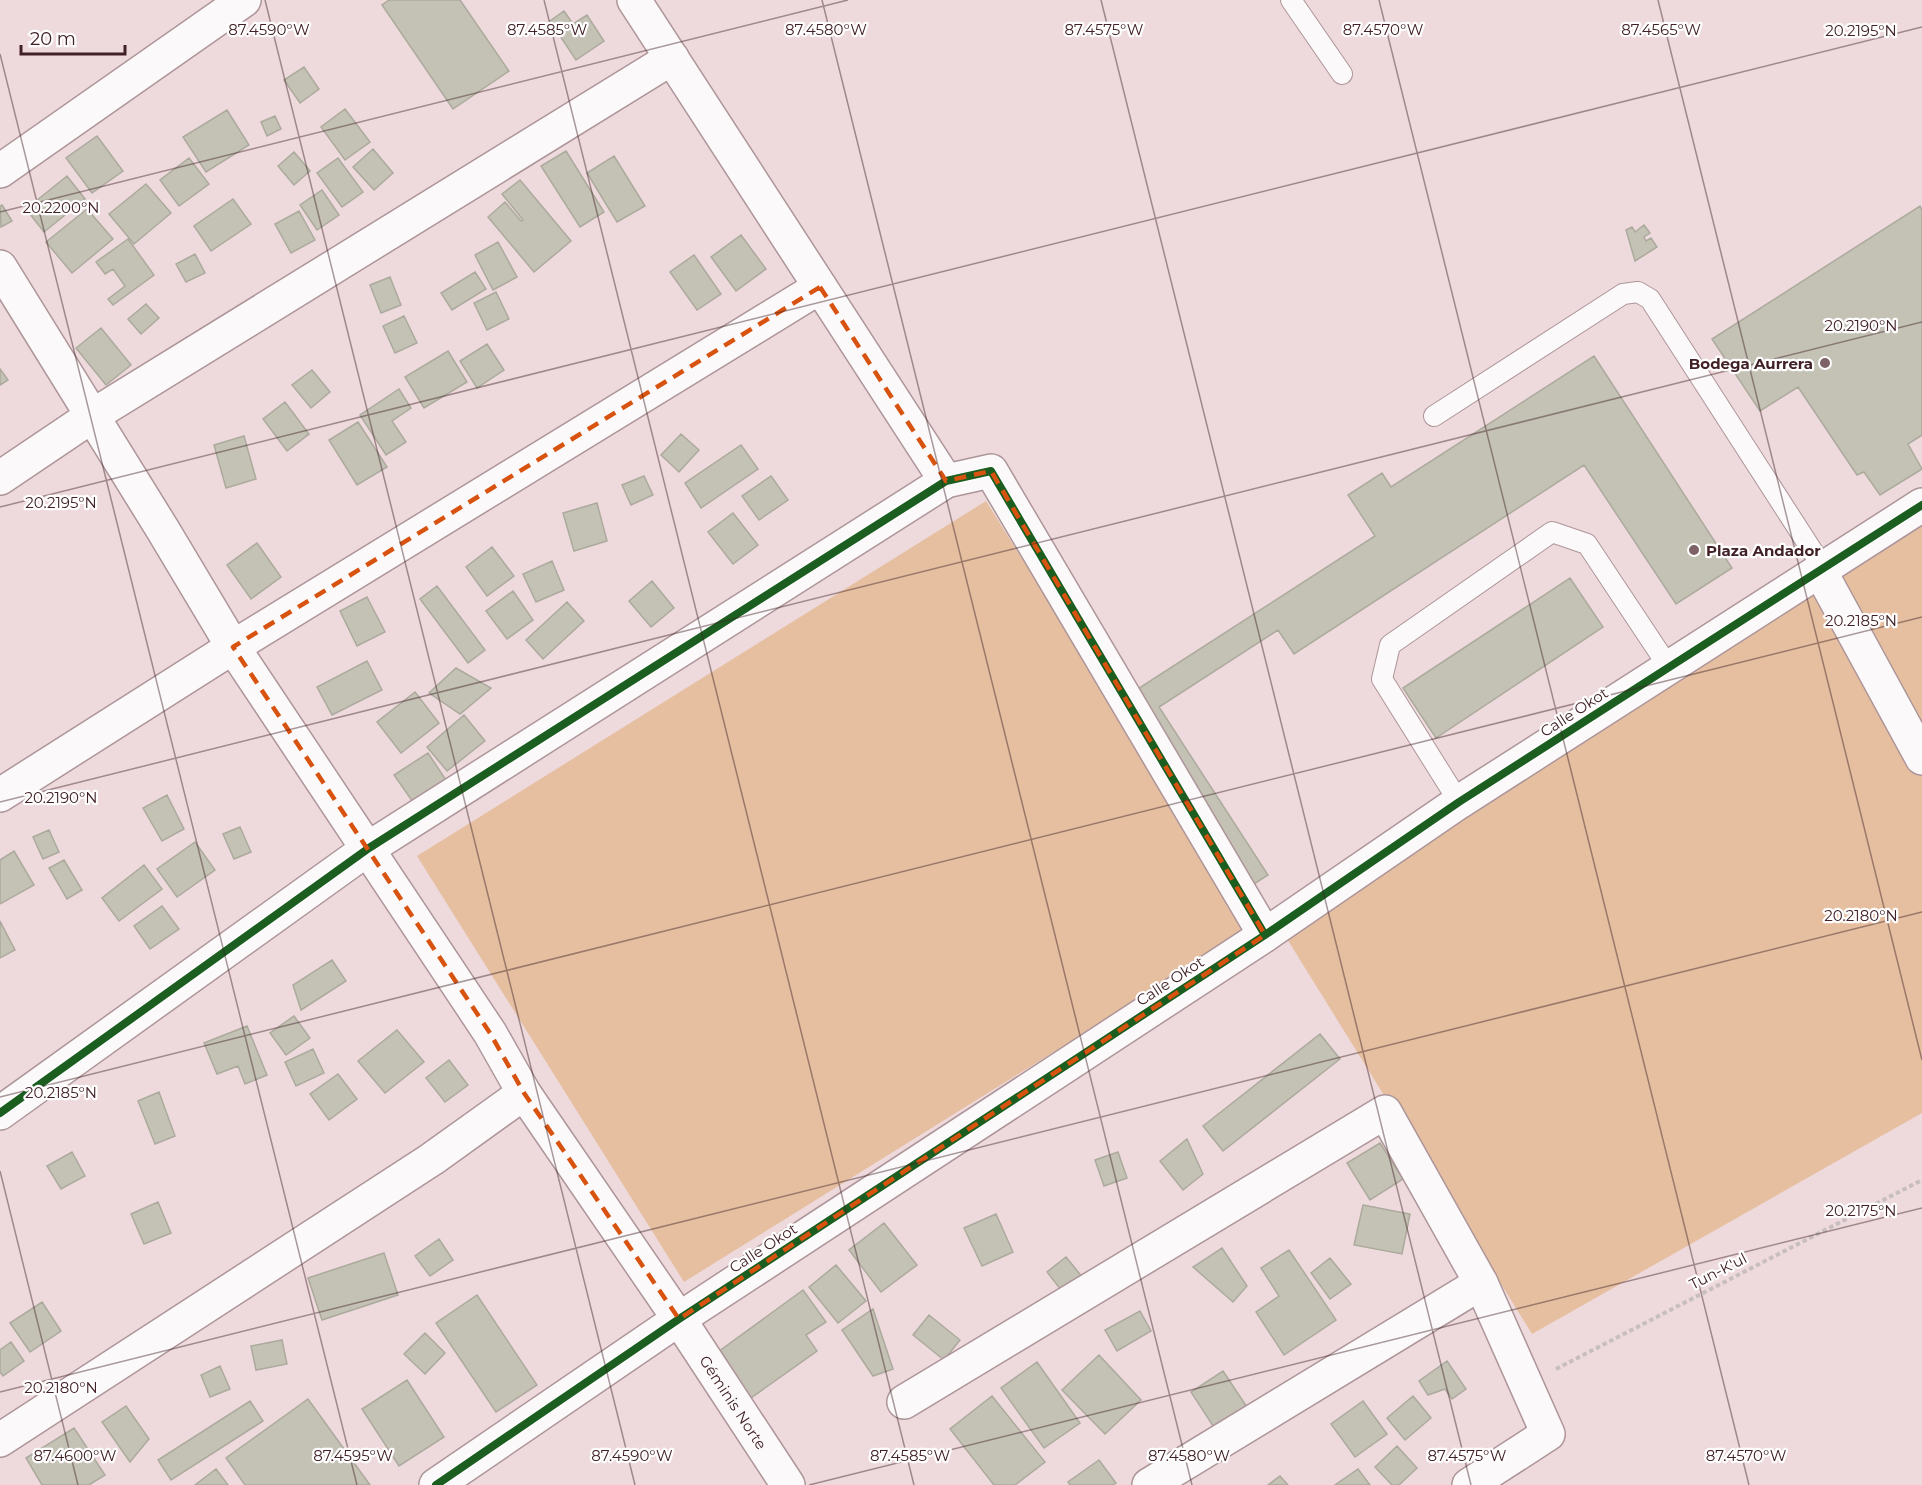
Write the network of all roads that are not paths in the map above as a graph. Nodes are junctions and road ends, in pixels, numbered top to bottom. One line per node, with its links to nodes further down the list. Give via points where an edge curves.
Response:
1 (244, 0): 6 (street)
2 (634, 0): 4 (street)
3 (1291, 0): 5 (lane)
4 (672, 58): 8 (street); 9 (street)
5 (1342, 74)
6 (0, 171)
7 (0, 267): 9 (street, Géminis Norte)
8 (820, 287): 12 (street); 15 (street)
9 (92, 416): 11 (street); 15 (street, Géminis Norte)
10 (1434, 416): 14 (lane, via 1623,294 1638,292 1650,299)
11 (0, 478)
12 (946, 481): 20 (street); 21 (street, via 991,471)
13 (1922, 505): 14 (street, Calle Okot)
14 (1822, 570): 16 (street, Calle Okot); 17 (street)
15 (233, 647): 18 (street); 20 (street, Géminis Norte)
16 (1668, 666): 19 (street, Calle Okot); 19 (lane, via 1587,544 1552,532 1390,645 1382,679)
17 (1922, 758)
18 (0, 795)
19 (1460, 802): 21 (street, Calle Okot)
20 (369, 848): 22 (street, Géminis Norte, via 490,1033); 23 (street)
21 (1265, 935): 25 (street, Calle Okot)
22 (524, 1093): 25 (street, Géminis Norte); 27 (street, via 432,1159)
23 (0, 1113)
24 (1481, 1283): 26 (street, via 1385,1112); 30 (street); 31 (street, via 1548,1434)
25 (679, 1319): 28 (street, Calle Okot); 29 (street, Géminis Norte)
26 (904, 1402)
27 (0, 1440)
28 (436, 1485)
29 (788, 1485)
30 (1149, 1485)
31 (1468, 1485)

